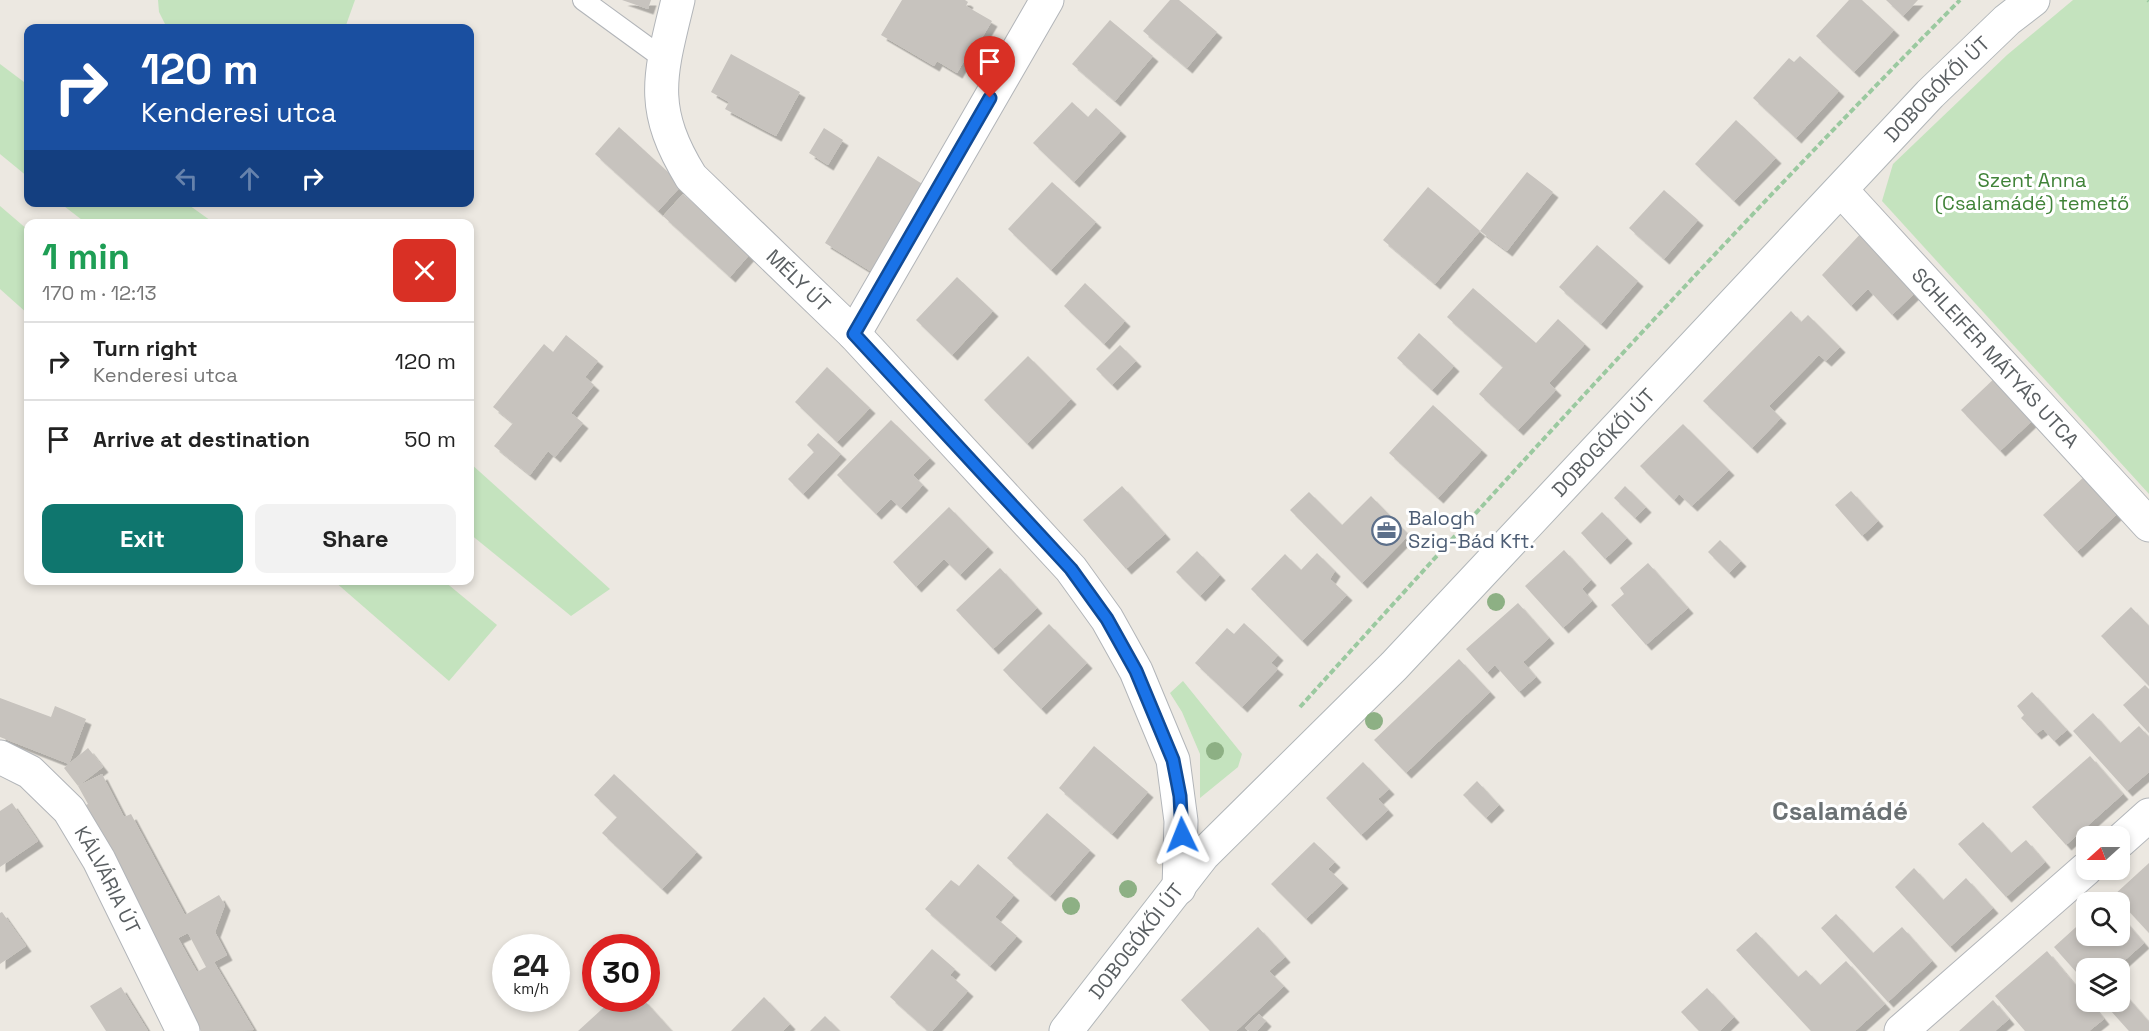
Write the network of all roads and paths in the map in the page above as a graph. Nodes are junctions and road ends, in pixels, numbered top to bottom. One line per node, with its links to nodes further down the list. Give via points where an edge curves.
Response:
1 (583, 0): 6 (lane)
2 (678, 0): 6 (street, MÉLY ÚT)
3 (1047, 0): 8 (street)
4 (1960, 0): 10 (path, via 1805,156)
5 (2033, 0): 7 (street, DOBOGÓKŐI ÚT, via 1930,94)
6 (664, 59): 8 (street, MÉLY ÚT, via 661,105 667,130 691,177)
7 (1841, 190): 9 (street, SCHLEIFER MÁTYÁS UTCA); 15 (street, DOBOGÓKŐI ÚT, via 1394,666 1203,855)
8 (854, 334): 15 (street, MÉLY ÚT, via 1071,569 1107,619 1136,671 1173,760 1180,804)
9 (2149, 525)
10 (1292, 717)
11 (0, 757): 16 (street, KÁLVÁRIA ÚT, via 30,772 69,810 99,860)
12 (2149, 815): 13 (street)
13 (2130, 832)
14 (2076, 878): 18 (street)
15 (1179, 888): 17 (street, DOBOGÓKŐI ÚT, via 1104,978)
16 (183, 1031)
17 (1066, 1031)
18 (1901, 1031)

